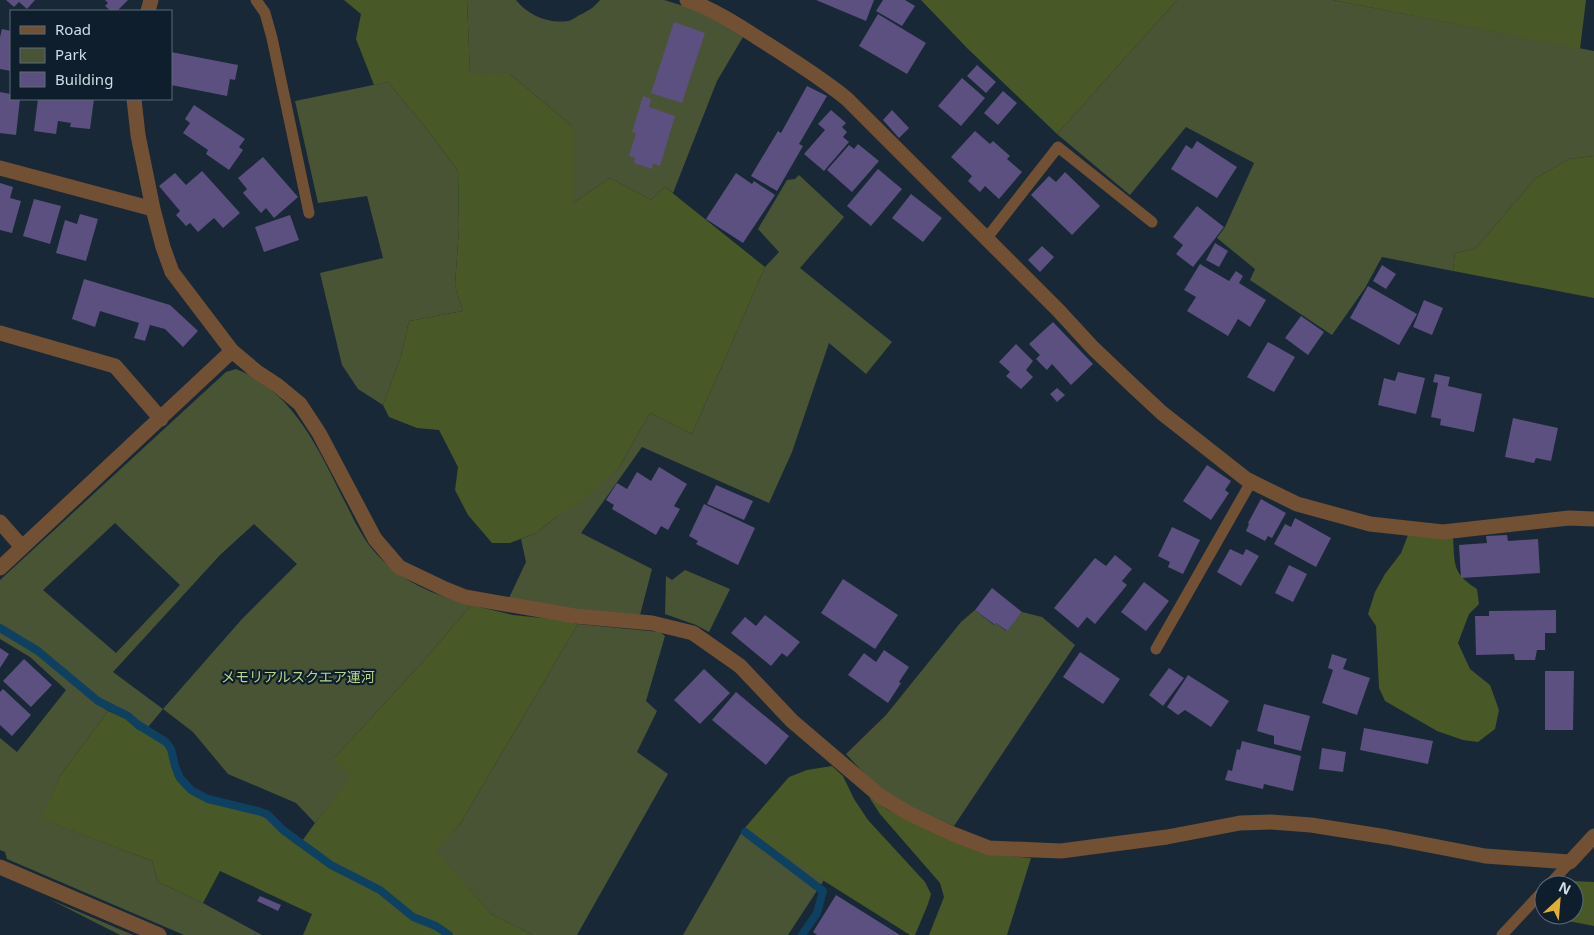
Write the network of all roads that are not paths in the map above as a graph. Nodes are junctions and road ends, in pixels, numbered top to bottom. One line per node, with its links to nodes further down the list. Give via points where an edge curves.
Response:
1 (256, 0): 6 (lane, via 265,13 272,38)
2 (687, 0): 8 (street, via 743,29 826,82)
3 (134, 100): 5 (street)
4 (0, 168): 5 (street)
5 (153, 209): 10 (street, via 172,272)
6 (309, 213)
7 (1152, 222): 8 (lane, via 1058,147)
8 (986, 239): 12 (street, via 1162,414)
9 (0, 333): 11 (street, via 115,366)
10 (232, 351): 11 (street); 19 (street, via 300,404 319,433 375,539 399,567 465,596 575,616 652,623 693,633 740,666 792,721 880,796 908,813 989,848 1062,851 1240,823 1272,822 1387,837 1485,856)
11 (161, 419): 15 (street)
12 (1252, 482): 13 (street, via 1297,504 1361,522 1443,532 1570,518); 17 (lane)
13 (1594, 519)
14 (0, 522): 15 (street)
15 (22, 547): 16 (street)
16 (0, 568)
17 (1156, 649)
18 (1594, 836): 19 (street)
19 (1570, 862): 21 (lane)
20 (0, 867): 23 (street)
21 (1558, 875)
22 (1534, 901): 24 (lane)
23 (159, 935)
24 (1502, 935)

